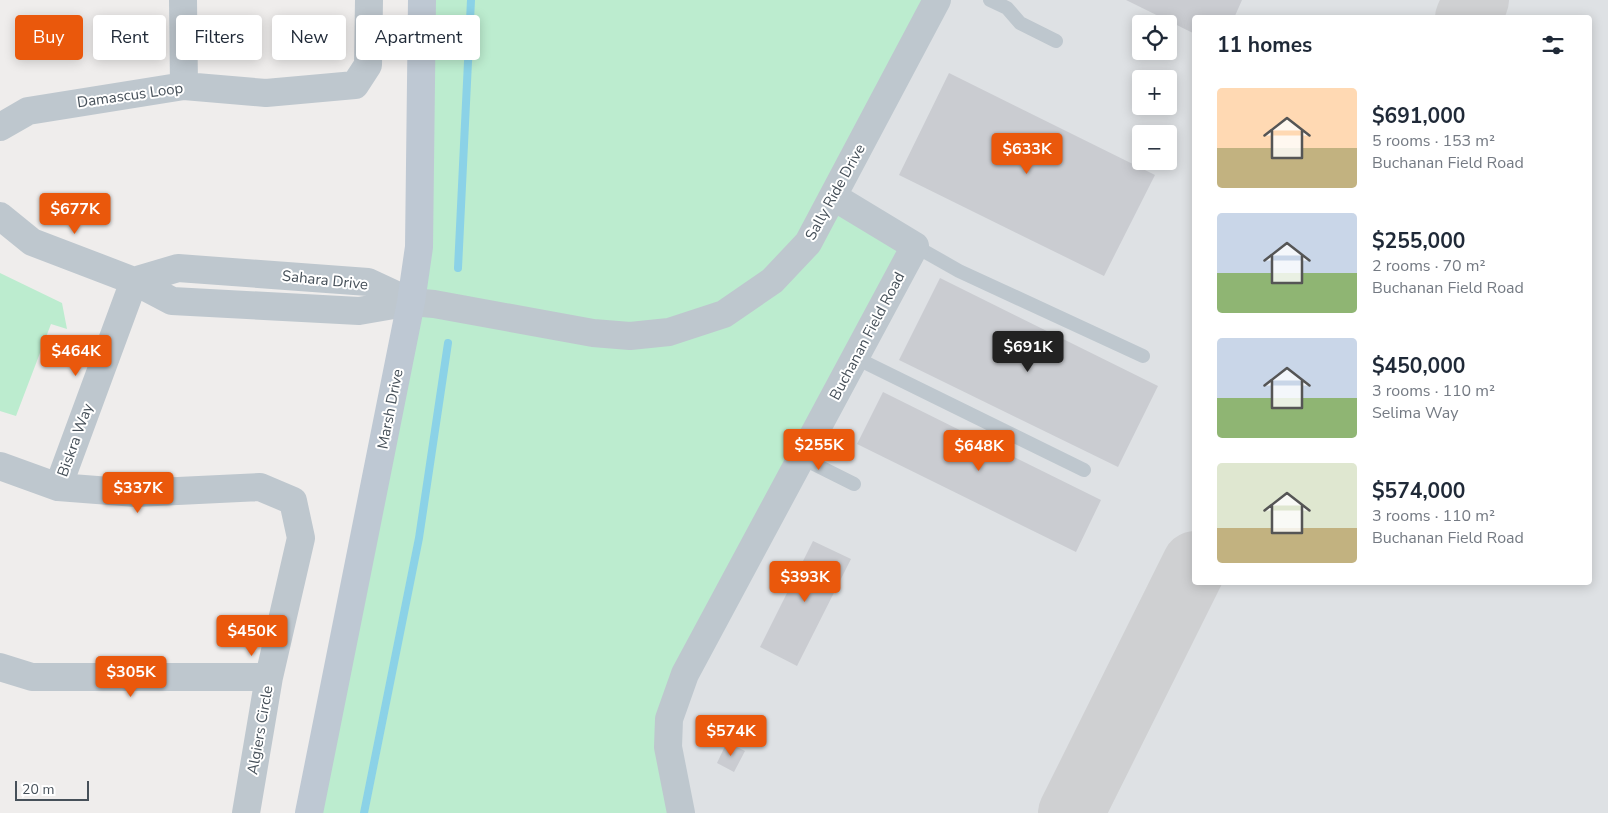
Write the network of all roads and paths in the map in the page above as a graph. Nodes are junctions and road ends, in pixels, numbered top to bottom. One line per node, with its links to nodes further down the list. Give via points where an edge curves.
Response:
1 (183, 0): 8 (street)
2 (369, 0): 8 (street, Damascus Loop, via 368,65 355,84 266,93)
3 (422, 0): 14 (street, Marsh Drive, via 419,247)
4 (937, 0): 10 (street, Sally Ride Drive)
5 (990, 0): 6 (lane)
6 (1008, 4): 7 (lane, via 1020,22)
7 (1056, 41)
8 (184, 86): 9 (street, Damascus Loop, via 28,111)
9 (0, 127)
10 (834, 197): 12 (street); 14 (street, Sally Ride Drive, via 808,243 772,281 724,314 669,332 630,336 593,333)
11 (0, 216): 13 (street, via 32,242)
12 (915, 246): 15 (lane, via 959,271); 16 (street, Buchanan Field Road)
13 (134, 281): 14 (street, Sahara Drive, via 178,268 368,282); 21 (street, Biskra Way)
14 (411, 302): 25 (street, Marsh Drive)
15 (1143, 356)
16 (856, 358): 17 (street, Buchanan Field Road); 19 (lane)
17 (802, 458): 20 (lane); 26 (street, Buchanan Field Road, via 685,674 669,719 668,747)
18 (0, 466): 21 (street)
19 (1084, 470)
20 (854, 484)
21 (58, 488): 23 (street, Algiers Circle, via 136,493 260,487 293,502 301,538)
22 (0, 667): 23 (street, via 32,677)
23 (270, 677): 24 (street, Algiers Circle)
24 (246, 813)
25 (309, 813)
26 (681, 813)

